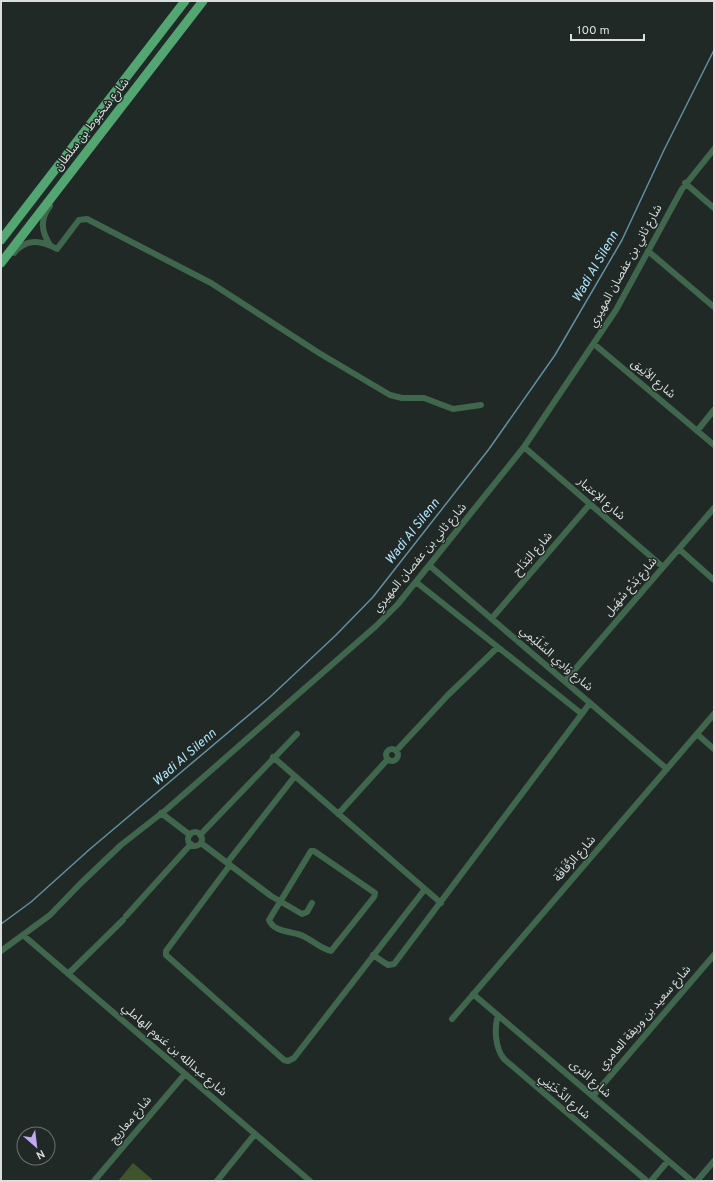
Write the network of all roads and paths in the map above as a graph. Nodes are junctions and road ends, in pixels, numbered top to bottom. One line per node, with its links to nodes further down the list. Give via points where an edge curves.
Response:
1 (185, 1): 7 (main road, شارع شخبوط بن سلطان)
2 (203, 1): 4 (main road, شارع شخبوط بن سلطان)
3 (714, 149): 5 (street, شارع ثاني بن عفصان المهيري)
4 (69, 175): 8 (street, via 42,221 44,234); 10 (main road, شارع شخبوط بن سلطان)
5 (685, 183): 6 (street); 9 (street, شارع ثاني بن عفصان المهيري)
6 (714, 208)
7 (1, 240)
8 (50, 245): 11 (street, via 27,242 19,247); 14 (street, via 57,249 79,220 87,219 211,283 319,353 390,395 424,398 453,409)
9 (648, 251): 12 (street); 13 (street, شارع ثاني بن عفصان المهيري, via 622,300)
10 (1, 263)
11 (1, 268)
12 (714, 307)
13 (594, 344): 16 (street, شارع الأنِيق); 18 (street, شارع ثاني بن عفصان المهيري)
14 (481, 405)
15 (714, 410): 16 (street)
16 (697, 431): 17 (street, شارع الأنِيق)
17 (714, 446)
18 (524, 447): 19 (street, شارع الإعتبار); 22 (street, شارع ثاني بن عفصان المهيري)
19 (590, 504): 23 (street, شارع الإعتبار); 26 (street, شارع البَدَاح)
20 (714, 508): 21 (street, شارع بَدْع سْهَيل)
21 (678, 549): 23 (street, شارع بَدْع سْهَيل); 24 (street)
22 (430, 566): 25 (street, شارع ثاني بن عفصان المهيري); 26 (street, شارع وَادِي السِّلَيْمِي)
23 (663, 567): 28 (street, شارع بَدْع سْهَيل)
24 (714, 580)
25 (416, 582): 27 (street); 38 (street, شارع ثاني بن عفصان المهيري, via 384,619)
26 (492, 618): 28 (street, شارع وَادِي السِّلَيْمِي)
27 (497, 648): 30 (street); 39 (street, via 448,695 396,751 389,750 386,756 388,759)
28 (565, 681): 29 (street, شارع وَادِي السِّلَيْمِي)
29 (590, 703): 30 (street); 36 (street, شارع وَادِي السِّلَيْمِي)
30 (582, 714): 48 (street)
31 (714, 714): 33 (street, شارع الرُّفَاقَة)
32 (297, 734): 35 (street)
33 (697, 734): 34 (street); 36 (street, شارع الرُّفَاقَة)
34 (714, 749)
35 (273, 757): 37 (street); 40 (street)
36 (667, 769): 54 (street, شارع الرُّفَاقَة)
37 (295, 776): 39 (street); 44 (street)
38 (161, 813): 41 (street); 49 (street, شارع ثاني بن عفصان المهيري, via 121,845 50,915)
39 (338, 814): 45 (street)
40 (200, 835): 41 (street, via 196,833); 42 (street)
41 (190, 836): 43 (street)
42 (201, 843): 43 (street, via 196,846); 44 (street)
43 (191, 844): 53 (street, via 124,918)
44 (229, 864): 46 (street); 51 (street, via 166,951 166,955 284,1060 294,1058)
45 (425, 889): 48 (street); 51 (street)
46 (279, 902): 46 (street, via 270,918 271,924 303,936 331,951 374,897 374,893 312,851 308,853); 47 (street, via 302,914 307,912)
47 (312, 903)
48 (441, 903): 51 (street, via 393,966)
49 (23, 935): 50 (street, شارع ثاني بن عفصان المهيري); 53 (street, شارع عبدالله بن غنوم الهاملي)
50 (1, 951)
51 (373, 955)
52 (714, 955): 58 (street, شارع سعيد بن وريقة العامري)
53 (68, 974): 57 (street, شارع عبدالله بن غنوم الهاملي)
54 (473, 994): 55 (street, شارع الثرى); 56 (street, شارع الرُّفَاقَة)
55 (498, 1015): 58 (street, شارع الثرى); 65 (street, شارع الدِّخَيْنِي, via 498,1045 504,1059)
56 (452, 1019)
57 (185, 1074): 59 (street, شارع عبدالله بن غنوم الهاملي); 62 (street, شارع معاريج)
58 (593, 1096): 60 (street, شارع الثرى)
59 (255, 1134): 63 (street); 64 (street, شارع عبدالله بن غنوم الهاملي)
60 (668, 1161): 66 (street); 67 (street, شارع الثرى)
61 (714, 1161): 68 (street)
62 (94, 1181)
63 (217, 1181)
64 (310, 1181)
65 (646, 1181)
66 (651, 1181)
67 (692, 1181)
68 (697, 1181)

